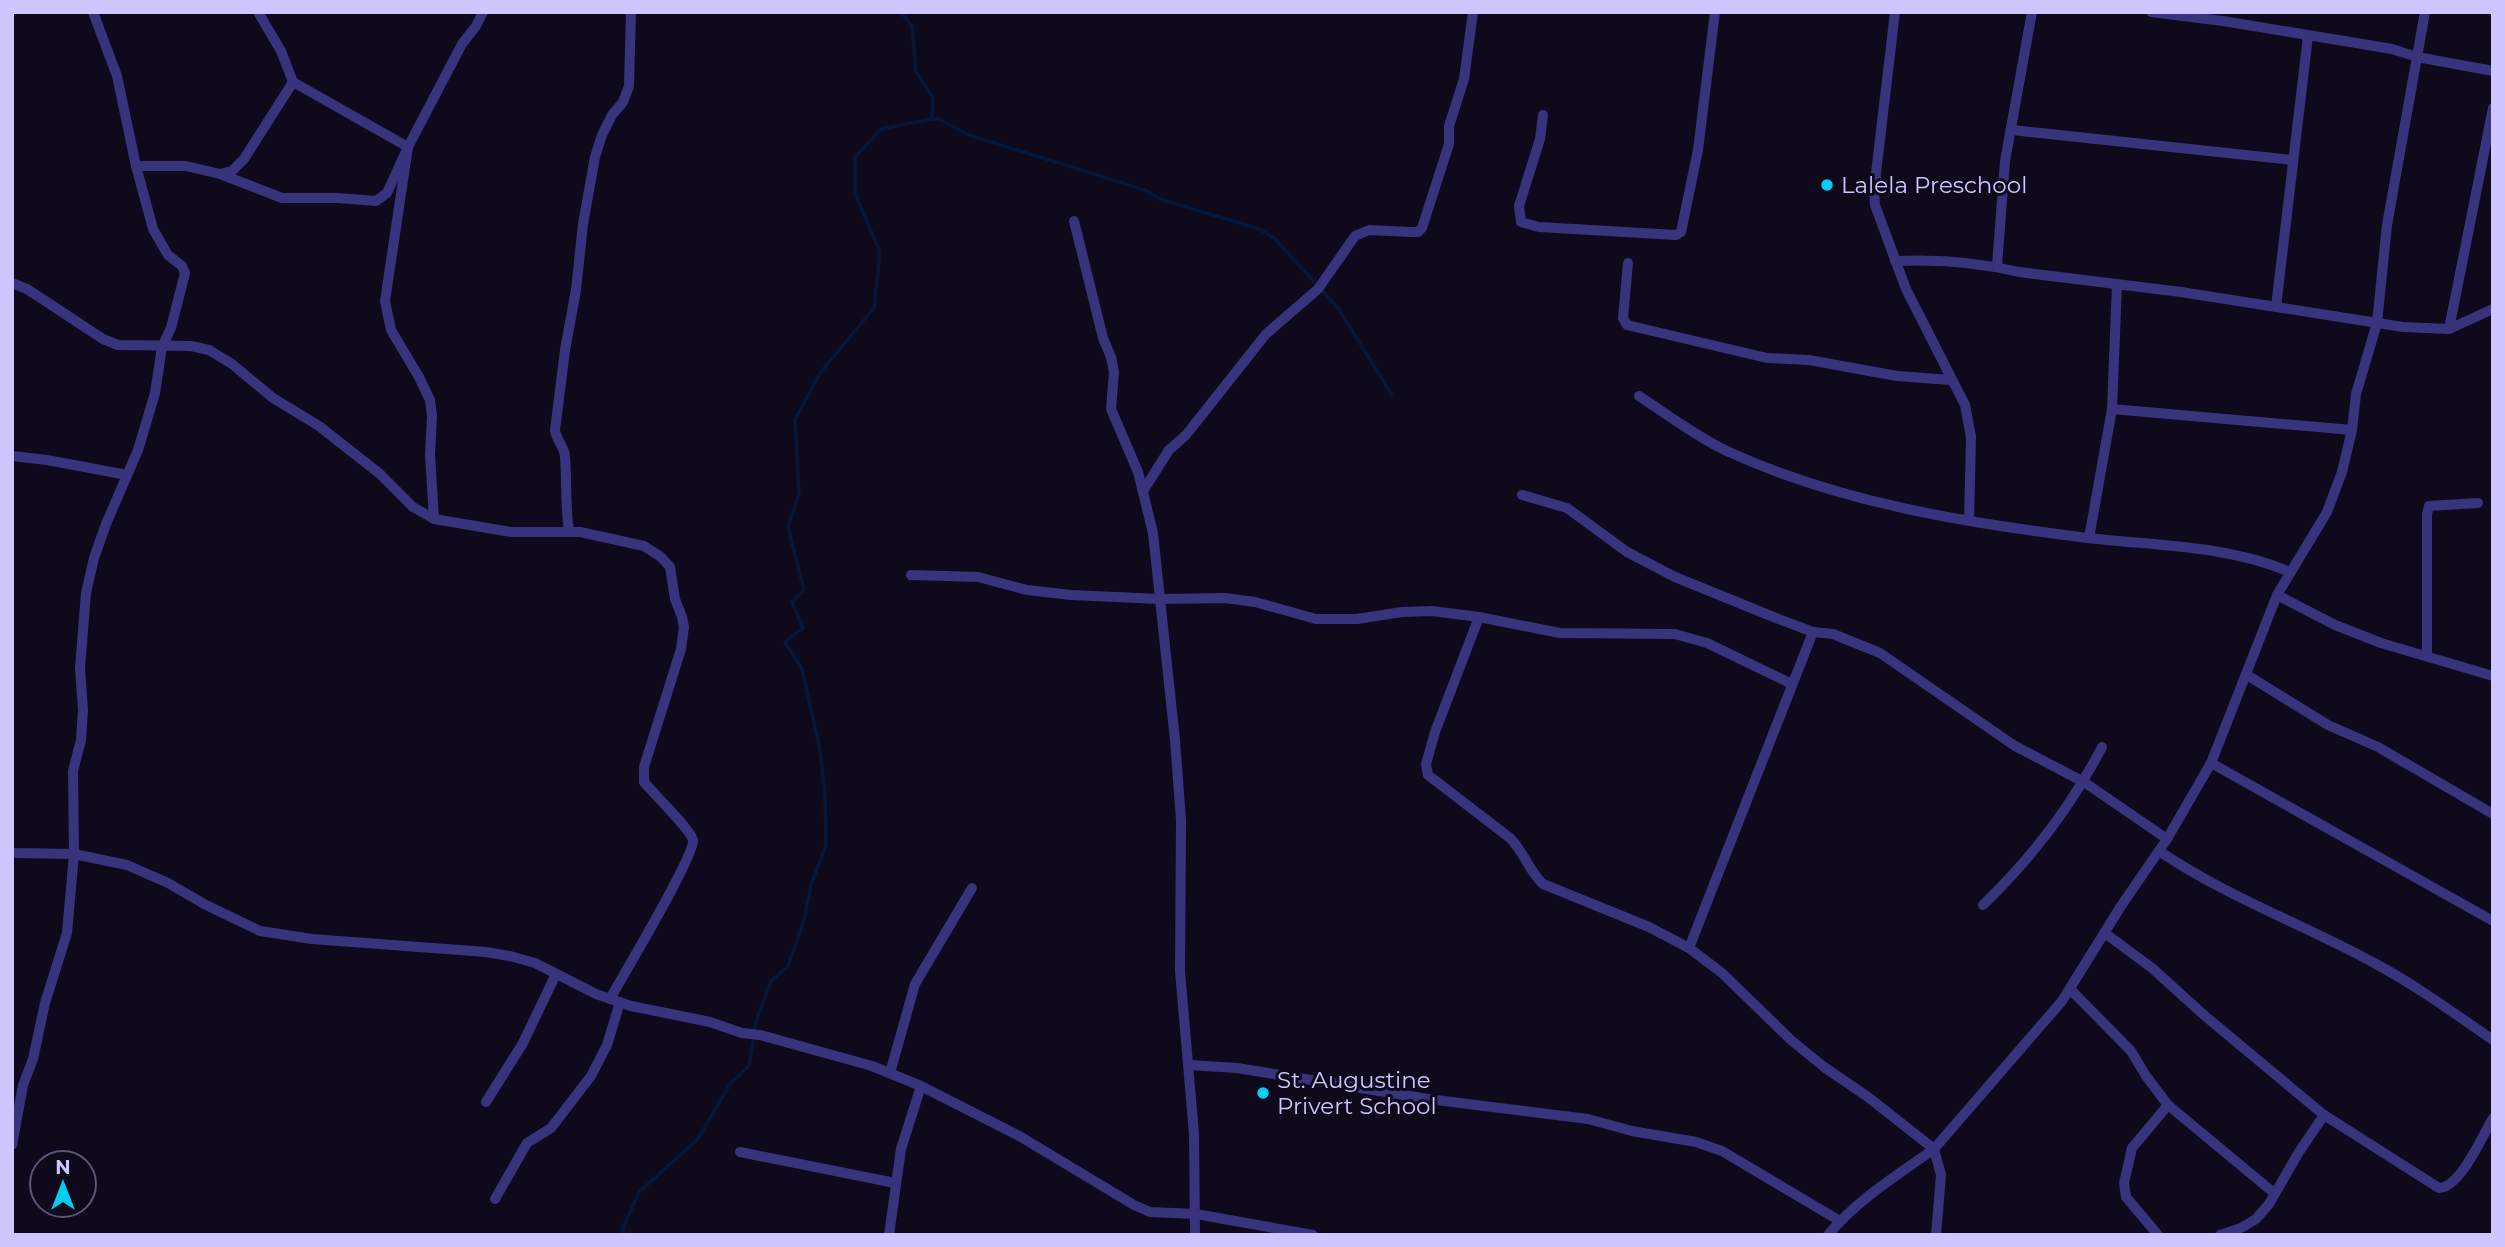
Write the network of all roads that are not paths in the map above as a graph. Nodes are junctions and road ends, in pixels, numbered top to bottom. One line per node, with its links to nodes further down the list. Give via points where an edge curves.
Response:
1 (93, 12): 20 (street, via 117,76)
2 (258, 12): 14 (street)
3 (484, 12): 18 (street, via 461,44)
4 (631, 12): 44 (street, via 629,86 595,157 555,430 565,454)
5 (1473, 12): 39 (street, via 1449,144 1422,228 1418,232 1368,230 1355,236 1318,289 1266,334 1169,450)
6 (1715, 12): 16 (street, via 1691,192 1681,232 1676,235 1521,222 1519,206)
7 (1895, 12): 23 (street, via 1874,190)
8 (2032, 12): 17 (street)
9 (2151, 12): 11 (street)
10 (2425, 12): 12 (street)
11 (2308, 36): 12 (street); 19 (street)
12 (2417, 57): 13 (street); 30 (street, via 2387,225)
13 (2493, 71)
14 (293, 82): 18 (street); 21 (street, via 244,159)
15 (2493, 108): 31 (street)
16 (1543, 115)
17 (2012, 130): 19 (street); 25 (street, via 2005,161)
18 (408, 147): 21 (street, via 387,192 376,201 282,198); 42 (street, via 385,301 391,330 430,400)
19 (2292, 160): 28 (street)
20 (136, 166): 21 (street, via 187,166); 32 (street, via 153,229 185,273)
21 (220, 174)
22 (1074, 221): 39 (street, via 1114,372 1111,409)
23 (1895, 261): 25 (street, via 1937,259); 33 (street)
24 (1628, 263): 33 (street, via 1623,318 1627,325 1767,358)
25 (1997, 266): 27 (street)
26 (12, 283): 32 (street, via 103,339 118,345)
27 (2117, 284): 28 (street); 35 (street)
28 (2276, 307): 30 (street)
29 (2493, 309): 31 (street)
30 (2377, 323): 31 (street); 36 (street, via 2356,394)
31 (2449, 329)
32 (162, 347): 38 (street, via 155,393); 42 (street, via 200,348 232,364 273,398 319,426 413,507)
33 (1951, 380): 43 (street, via 1965,405 1971,437)
34 (1639, 396): 43 (street, via 1727,451 1805,482)
35 (2112, 409): 36 (street); 45 (street)
36 (2352, 430): 46 (street, via 2327,512)
37 (12, 456): 38 (street)
38 (127, 475): 63 (street, via 94,558 86,593 81,731 74,771)
39 (1143, 491): 49 (street)
40 (1522, 495): 51 (street, via 1567,508 1627,552 1675,578)
41 (2478, 503): 52 (street, via 2429,506)
42 (434, 519): 44 (street, via 511,532)
43 (1969, 521): 45 (street)
44 (569, 531): 71 (street, via 644,546 661,557 670,568 684,627 643,776 690,833 692,845 680,875)
45 (2089, 538): 46 (street, via 2234,554)
46 (2290, 572): 48 (street)
47 (911, 575): 49 (street, via 964,575 1027,590)
48 (2277, 594): 52 (street, via 2335,625); 53 (street)
49 (1160, 599): 50 (street, via 1245,601 1316,619 1432,611); 74 (street, via 1181,820 1180,971)
50 (1479, 617): 55 (street, via 1560,633 1660,633 1691,638); 68 (street, via 1435,732 1426,764 1428,775 1510,838 1543,884)
51 (1813, 632): 55 (street); 58 (street, via 1832,634 1880,653 2015,746)
52 (2427, 655): 54 (street)
53 (2247, 675): 57 (street); 59 (street, via 2328,725 2378,747)
54 (2493, 676)
55 (1792, 684): 68 (street)
56 (2102, 747): 58 (street)
57 (2211, 764): 60 (street); 66 (street)
58 (2084, 782): 60 (street); 65 (street, via 2018,871)
59 (2493, 814)
60 (2167, 839): 61 (street)
61 (2159, 851): 67 (street); 73 (street, via 2377,965)
62 (12, 853): 63 (street)
63 (75, 854): 69 (street, via 127,865 260,932 486,952 536,963); 81 (street, via 67,933 23,1085)
64 (972, 888): 75 (street, via 915,984)
65 (1983, 905)
66 (2493, 921)
67 (2106, 934): 70 (street); 79 (street)
68 (1689, 948): 82 (street, via 1808,1054)
69 (556, 974): 71 (street); 77 (street, via 523,1043)
70 (2070, 989): 78 (street, via 2131,1051); 82 (street)
71 (610, 999): 72 (street)
72 (620, 1002): 75 (street, via 760,1035); 86 (street, via 607,1045 591,1076 551,1128 527,1143)
73 (2493, 1040)
74 (1190, 1065): 87 (street); 88 (street, via 1588,1119 1696,1142 1722,1151)
75 (890, 1073): 76 (street)
76 (921, 1086): 84 (street); 87 (street, via 1044,1150 1134,1205 1160,1213)
77 (486, 1102)
78 (2168, 1105): 85 (street); 94 (street, via 2132,1148 2124,1184 2126,1197)
79 (2325, 1115): 80 (street, via 2439,1188 2448,1188 2457,1179); 85 (street)
80 (2493, 1118)
81 (12, 1145)
82 (1934, 1149): 88 (street, via 1880,1185); 93 (street, via 1941,1175)
83 (740, 1152): 84 (street)
84 (895, 1184): 89 (street)
85 (2274, 1194): 95 (street, via 2256,1219)
86 (495, 1199)
87 (1196, 1214): 90 (street); 91 (street)
88 (1840, 1221): 92 (street)
89 (889, 1235)
90 (1195, 1235)
91 (1313, 1235)
92 (1828, 1235)
93 (1936, 1235)
94 (2158, 1235)
95 (2220, 1235)

